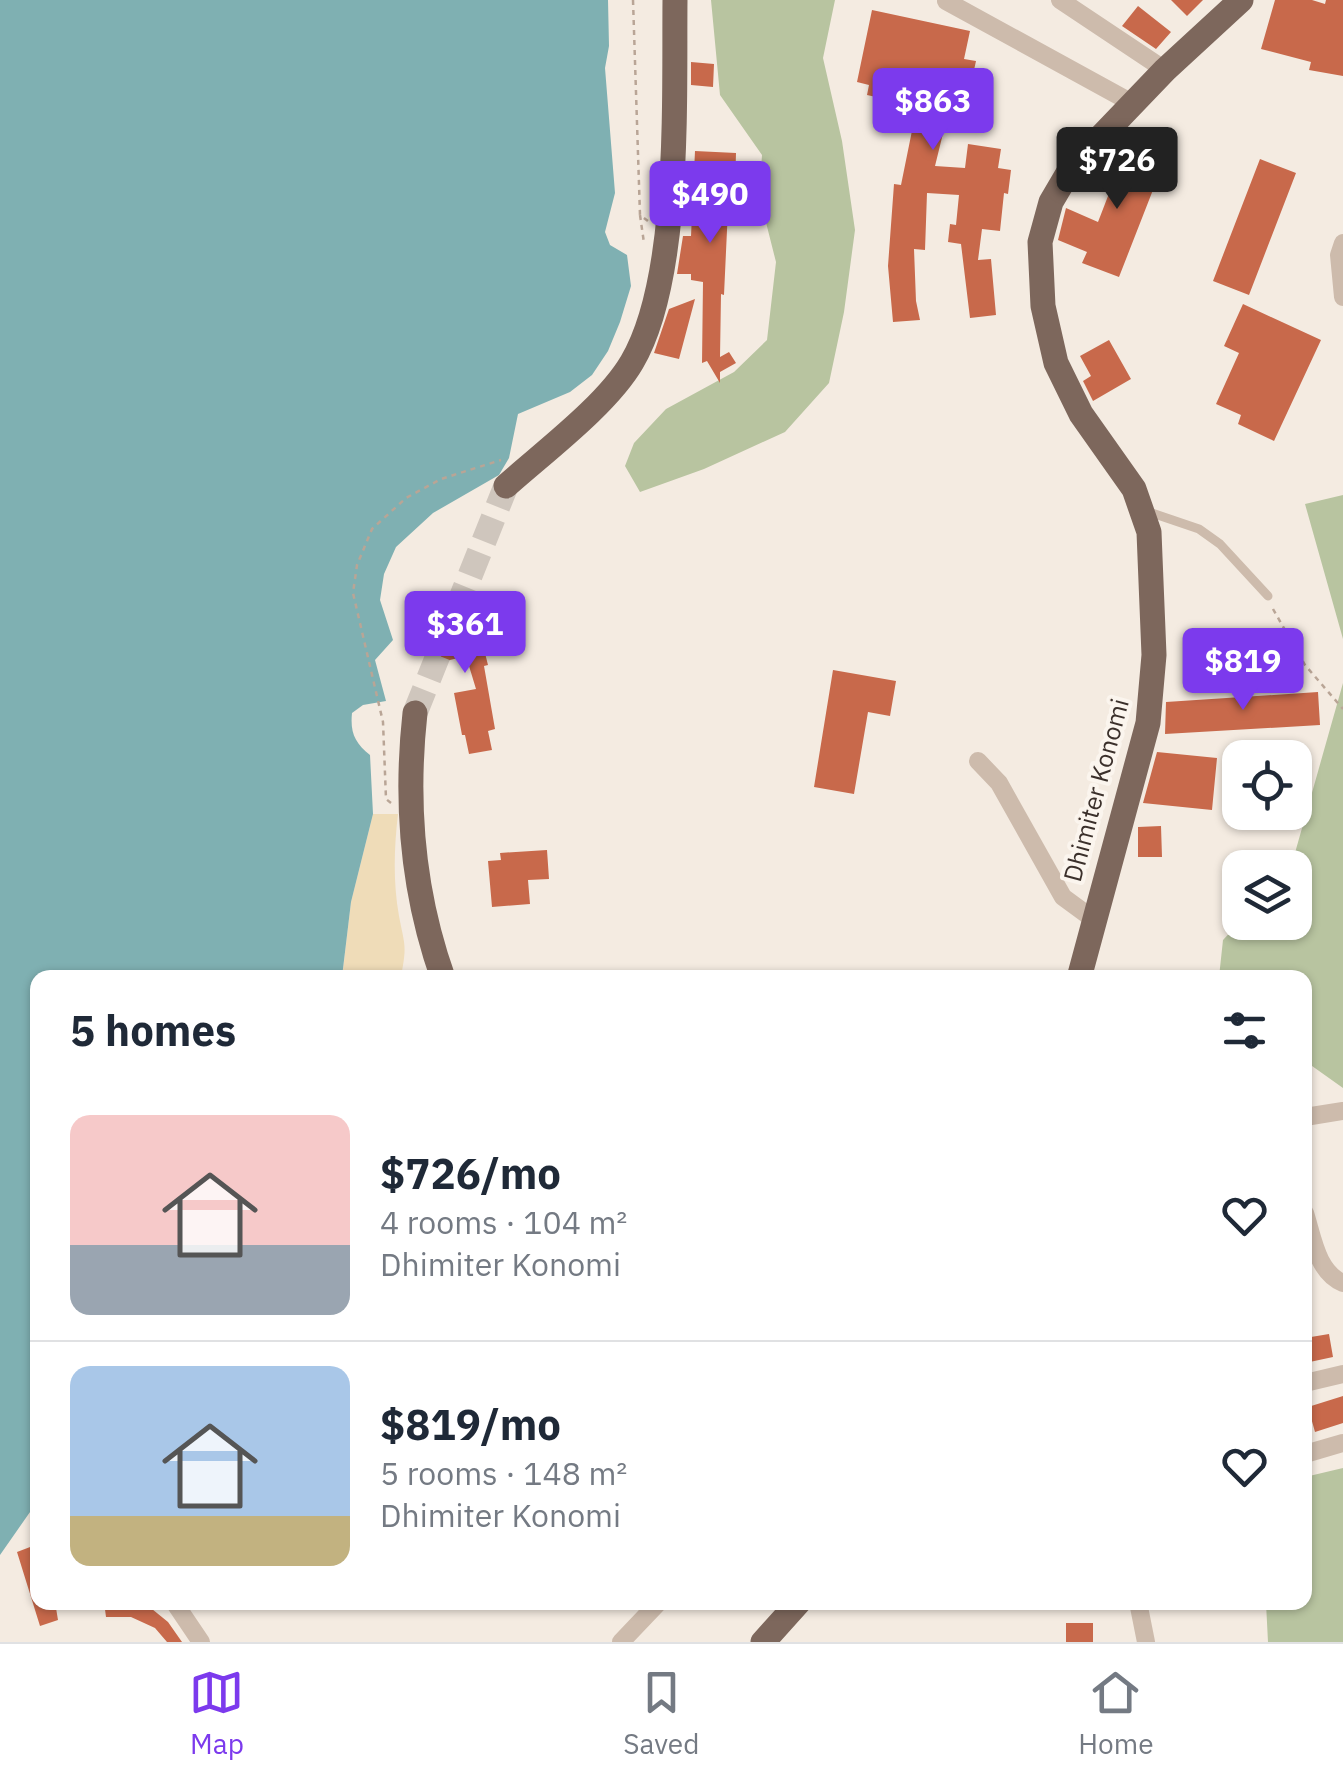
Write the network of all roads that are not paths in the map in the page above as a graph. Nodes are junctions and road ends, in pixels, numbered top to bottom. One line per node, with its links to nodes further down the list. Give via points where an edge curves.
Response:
1 (675, 0): 9 (main road, via 672,166 655,239 648,332 630,366 591,409)
2 (1060, 0): 5 (street)
3 (1241, 0): 5 (main road, Dhimiter Konomi)
4 (946, 1): 6 (street)
5 (1165, 70): 6 (main road, Dhimiter Konomi)
6 (1132, 103): 10 (main road, Dhimiter Konomi, via 1059,186 1044,220 1040,279 1049,340 1067,389)
7 (1343, 243): 8 (street)
8 (1343, 297)
9 (506, 486)
10 (1144, 510): 11 (lane, via 1199,529); 14 (main road, Dhimiter Konomi, via 1154,690)
11 (1268, 596)
12 (415, 714): 15 (main road, via 409,818 416,882)
13 (978, 761): 14 (street, via 999,784 1063,897)
14 (1092, 920): 16 (main road, Dhimiter Konomi)
15 (440, 970)
16 (1081, 970)
17 (1343, 1112): 18 (street)
18 (1312, 1116)
19 (1312, 1234): 20 (street, via 1322,1264)
20 (1343, 1283)
21 (1343, 1374): 22 (street)
22 (1312, 1381)
23 (1343, 1443): 24 (street)
24 (1312, 1452)
25 (179, 1610): 30 (street)
26 (652, 1610): 31 (street)
27 (773, 1610): 32 (main road)
28 (792, 1610): 32 (main road)
29 (1140, 1610): 33 (street)
30 (201, 1642)
31 (622, 1642)
32 (762, 1642)
33 (1146, 1642)

